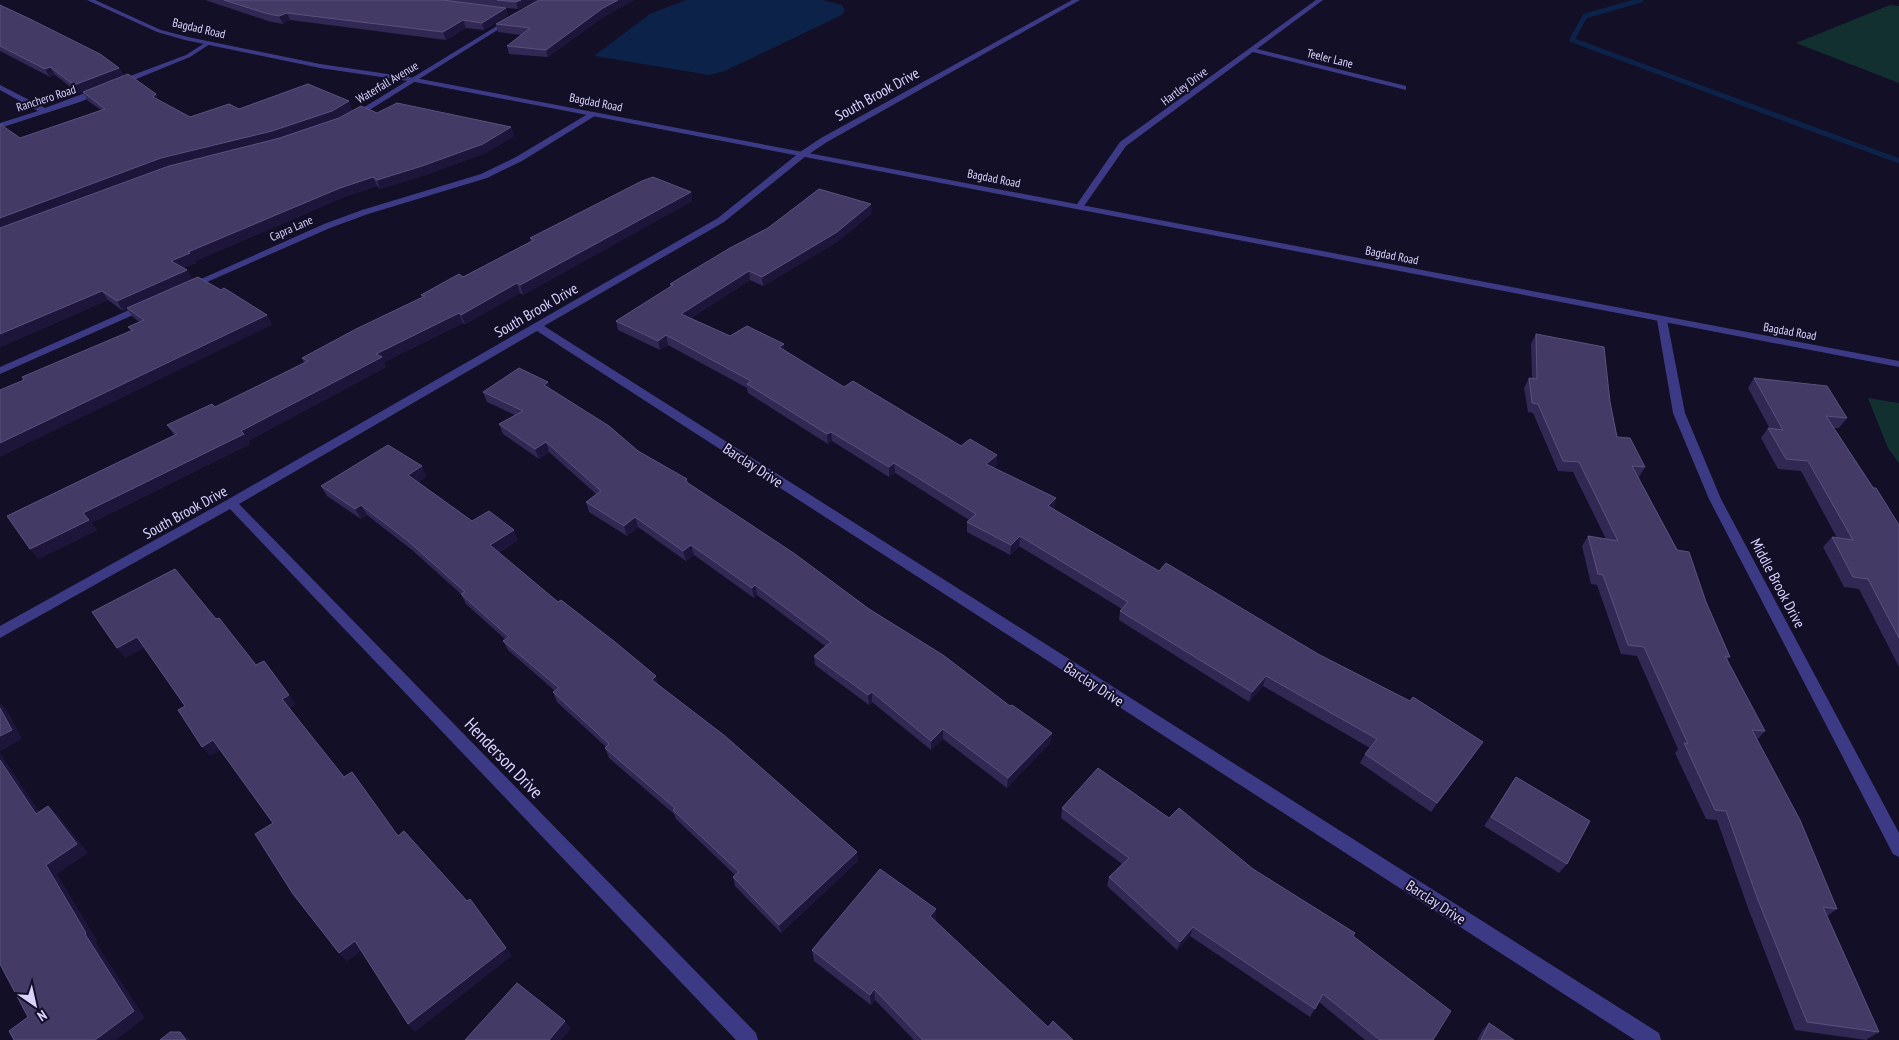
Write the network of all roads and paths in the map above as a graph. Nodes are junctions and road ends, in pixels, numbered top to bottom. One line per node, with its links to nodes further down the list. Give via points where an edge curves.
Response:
1 (90, 0): 5 (street, Bagdad Road, via 159,31)
2 (1077, 0): 14 (street, South Brook Drive)
3 (1320, 0): 6 (street, Hartley Drive)
4 (511, 12): 7 (street, Waterfall Avenue, via 521,13)
5 (208, 43): 7 (street, Bagdad Road, via 320,66); 10 (street, Ranchero Road, via 188,56)
6 (1252, 50): 9 (street, Teeler Lane); 15 (street, Hartley Drive, via 1123,144)
7 (415, 80): 11 (street, Bagdad Road); 12 (street, Waterfall Avenue)
8 (0, 87): 10 (street)
9 (1403, 88)
10 (44, 111): 13 (street, Ranchero Road)
11 (594, 114): 14 (street, Bagdad Road); 16 (street, Capra Lane, via 484,176 327,226)
12 (339, 123)
13 (0, 126)
14 (803, 154): 15 (street, Bagdad Road); 19 (street, South Brook Drive, via 721,220)
15 (1079, 207): 18 (street, Bagdad Road)
16 (178, 291)
17 (152, 303): 21 (street)
18 (1662, 320): 20 (street, Bagdad Road); 24 (street, Middle Brook Drive, via 1678,413 1714,499)
19 (538, 327): 22 (street, South Brook Drive); 26 (street, Barclay Drive)
20 (1899, 364)
21 (0, 371)
22 (231, 503): 23 (street, South Brook Drive); 25 (street, Henderson Drive)
23 (0, 633)
24 (1899, 849)
25 (749, 1040)
26 (1652, 1040)

